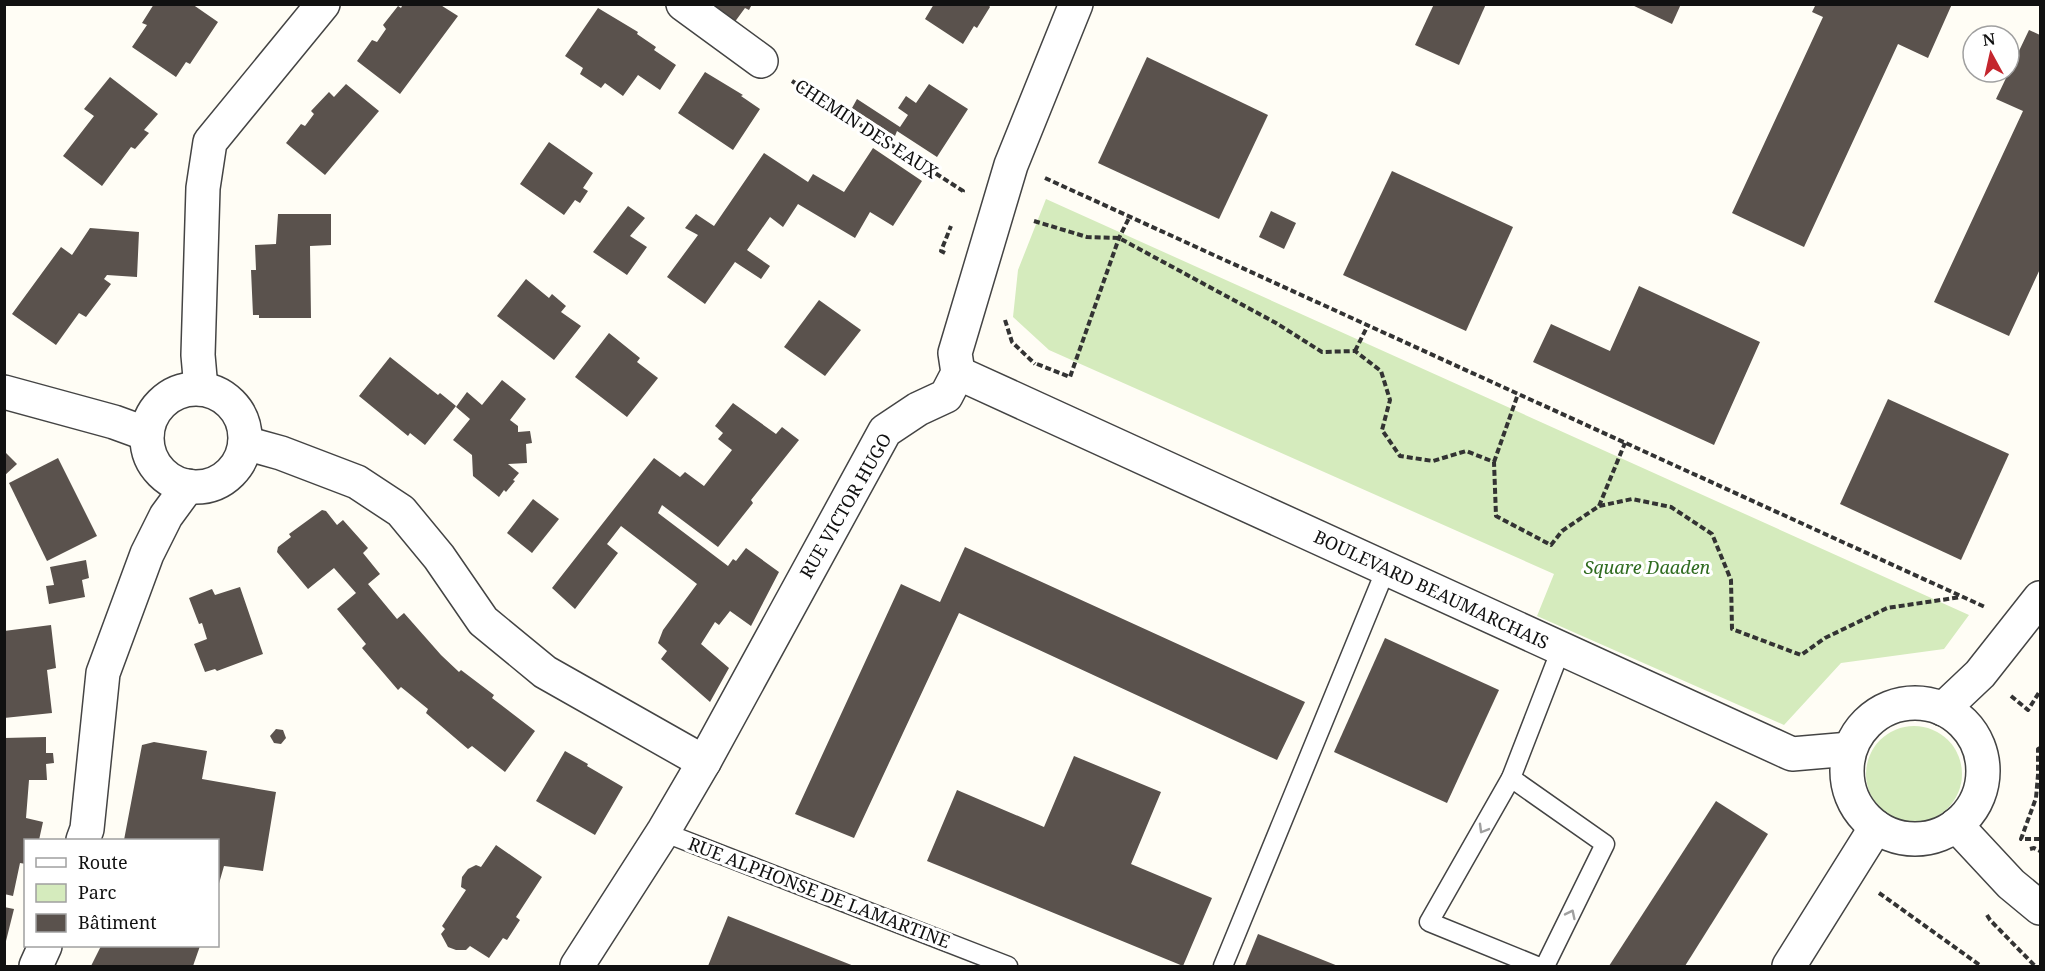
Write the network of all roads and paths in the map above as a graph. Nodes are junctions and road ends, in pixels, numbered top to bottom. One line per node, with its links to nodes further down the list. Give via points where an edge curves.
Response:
1 (322, 4): 17 (street, via 210,142 203,188 198,355)
2 (683, 4): 4 (street)
3 (1076, 4): 11 (street, via 1011,165)
4 (761, 61): 6 (path, CHEMIN DES EAUX, via 963,191)
5 (1040, 175): 7 (path)
6 (959, 201)
7 (1130, 216): 10 (path); 13 (path)
8 (1025, 218): 10 (path, via 1087,237)
9 (952, 221): 11 (path, via 941,251)
10 (1119, 238): 14 (path, via 1322,352); 15 (path, via 1070,377)
11 (982, 267): 16 (street, via 955,353)
12 (1002, 312): 15 (path, via 1012,342)
13 (1368, 325): 14 (path); 19 (path)
14 (1355, 351): 24 (path, via 1381,371 1390,400 1382,430 1400,456 1433,461 1466,451)
15 (1035, 364): 20 (path)
16 (952, 385): 20 (street, BOULEVARD BEAUMARCHAIS); 35 (street, RUE VICTOR HUGO, via 885,431)
17 (201, 389): 21 (street, via 171,395 154,412); 22 (street, via 229,401 239,413)
18 (4, 392): 21 (street)
19 (1518, 394): 23 (path); 24 (path)
20 (1017, 401): 27 (street, BOULEVARD BEAUMARCHAIS)
21 (147, 434): 25 (street, via 148,449 162,474)
22 (245, 443): 25 (street, via 241,458 219,481); 35 (street, via 357,482 401,511 483,621 545,672)
23 (1625, 443): 26 (path); 28 (path)
24 (1494, 462): 26 (path, via 1496,516 1551,545 1562,531)
25 (188, 486): 40 (street, via 166,516 147,554 103,673)
26 (1599, 506): 28 (path, via 1632,499 1671,507 1712,534 1731,580 1732,629 1801,655 1825,638 1887,608)
27 (1386, 569): 31 (street, BOULEVARD BEAUMARCHAIS); 48 (lane)
28 (1961, 597): 30 (path)
29 (2040, 598): 32 (street, via 1980,674)
30 (1989, 609)
31 (1561, 649): 34 (street, BOULEVARD BEAUMARCHAIS, via 1792,754); 36 (lane)
32 (1943, 709): 34 (street, via 1921,703 1899,705 1878,714 1861,729); 37 (street, via 1973,735 1981,754 1983,774 1979,793 1970,811)
33 (2040, 748): 41 (path, via 2036,798 2021,839)
34 (1850, 749): 38 (street, via 1846,767 1853,801)
35 (704, 762): 39 (street, RUE VICTOR HUGO)
36 (1511, 778): 49 (lane, one-way to 49, via 1430,922); 50 (lane, one-way to 36, via 1605,844)
37 (1956, 825): 38 (street, via 1938,835 1917,839 1896,836); 43 (street, via 2011,884)
38 (1876, 827): 42 (street)
39 (663, 832): 46 (street, RUE VICTOR HUGO); 47 (lane, RUE ALPHONSE DE LAMARTINE)
40 (83, 839)
41 (2040, 839)
42 (1849, 871): 51 (street); 52 (path)
43 (2040, 908)
44 (44, 947): 45 (street)
45 (36, 966)
46 (577, 966)
47 (1007, 966)
48 (1223, 966)
49 (1537, 966)
50 (1545, 966)
51 (1789, 966)
52 (1981, 966)

